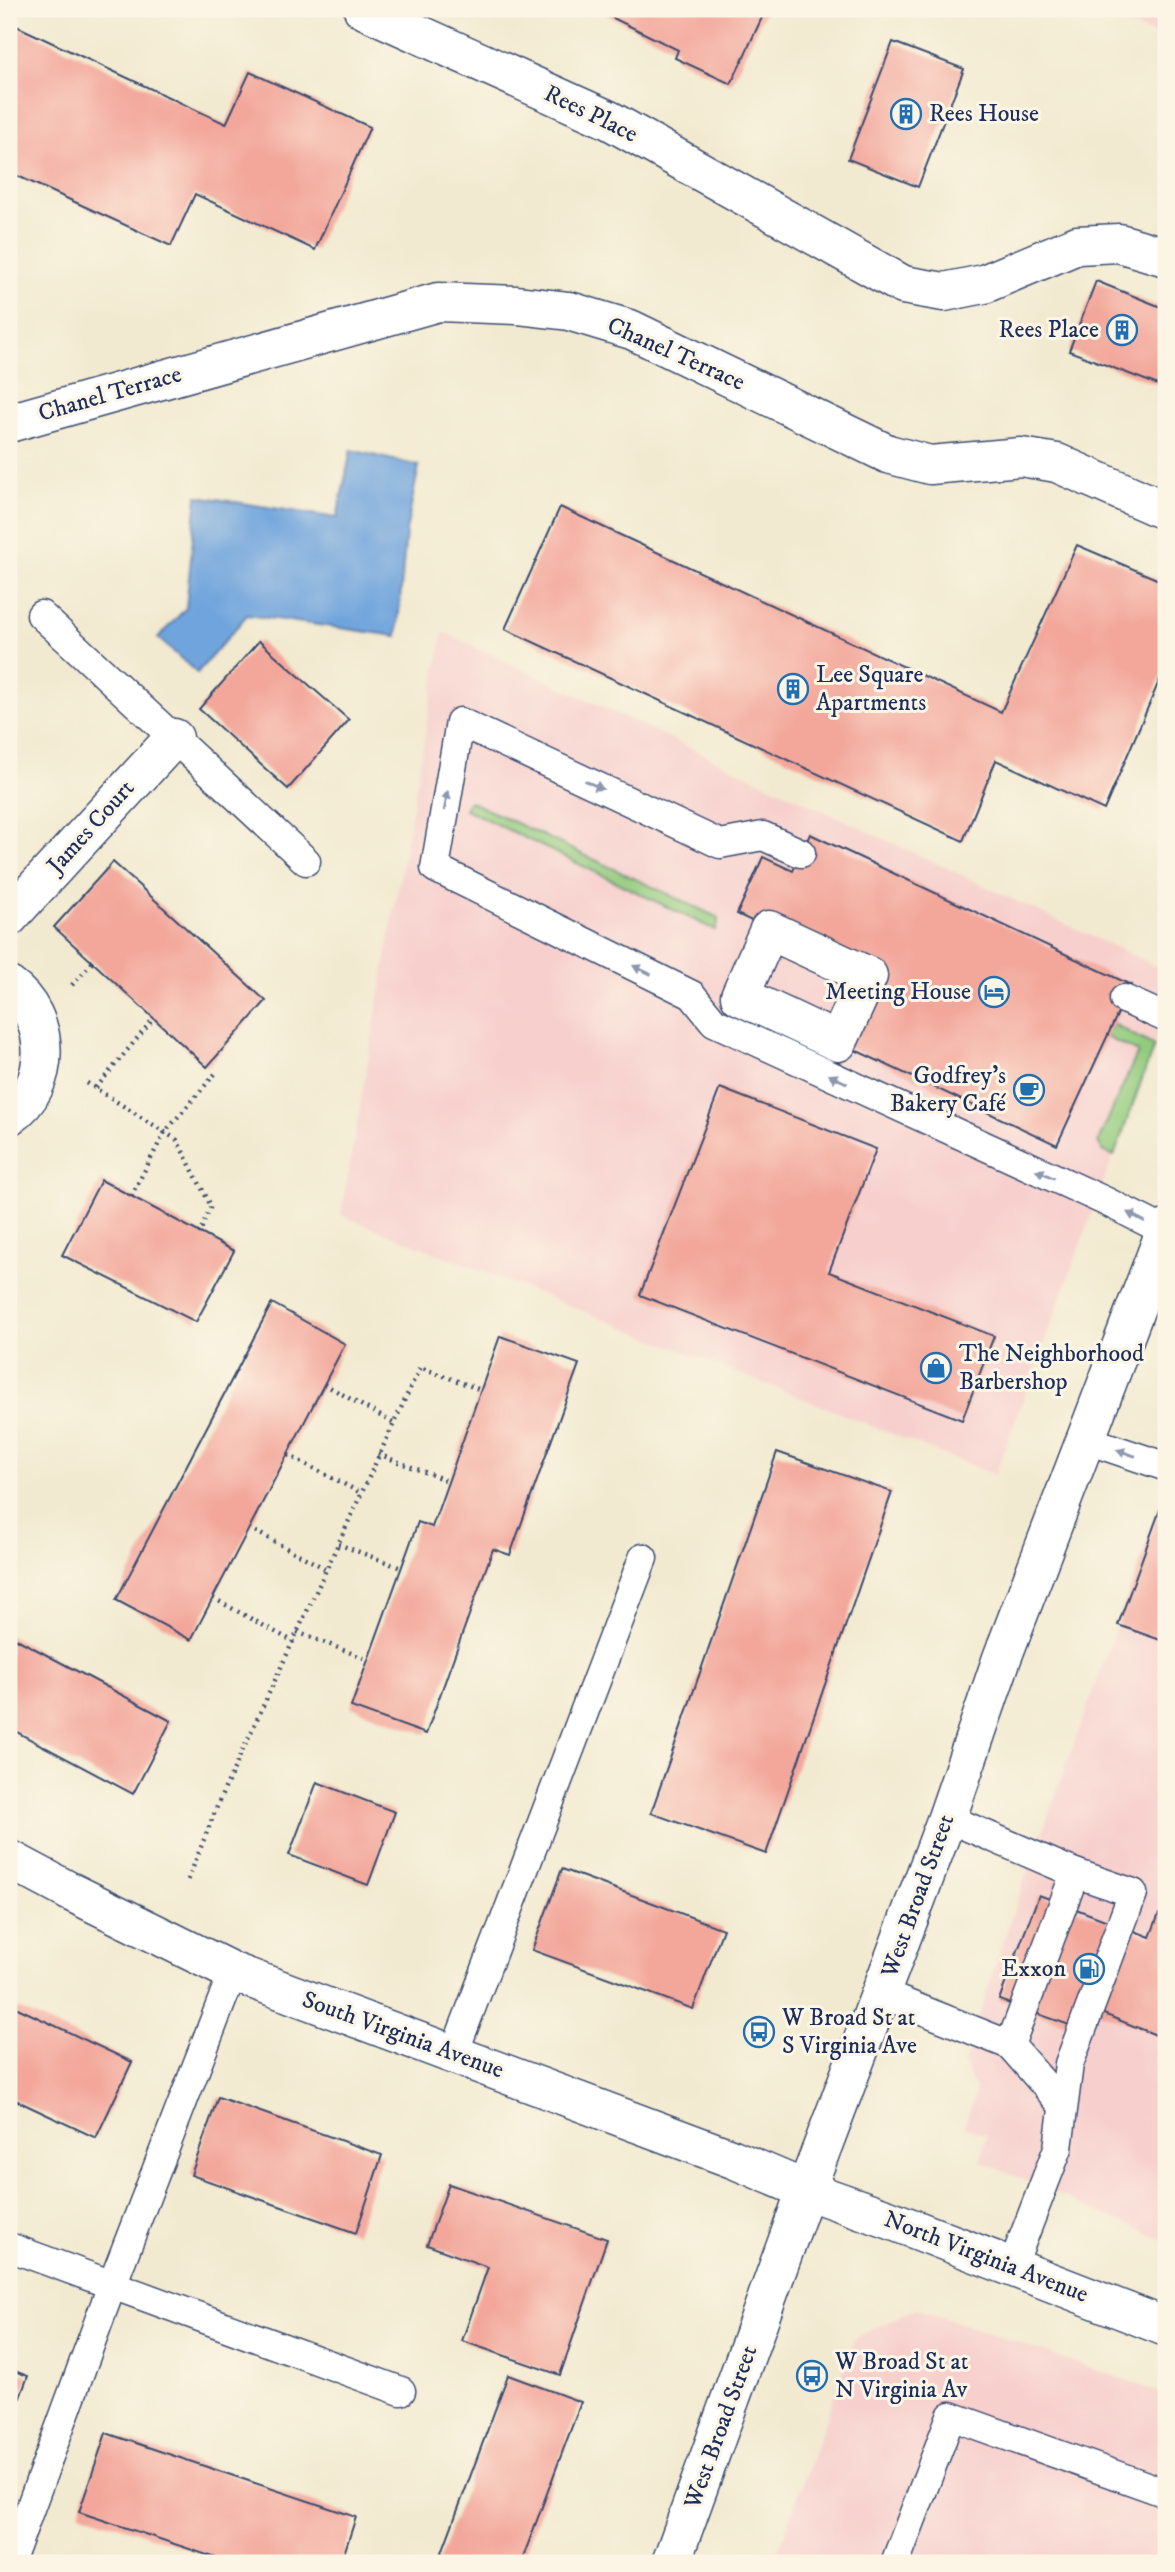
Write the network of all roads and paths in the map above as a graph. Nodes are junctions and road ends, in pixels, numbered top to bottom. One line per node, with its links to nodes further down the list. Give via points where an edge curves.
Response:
1 (363, 9): 2 (street, Rees Place, via 609,120 903,285 944,292 984,284 1077,245 1119,243)
2 (1166, 257)
3 (9, 423): 4 (street, Chanel Terrace, via 438,302 517,305 569,311 632,330 888,454 930,465 1021,457 1057,463)
4 (1166, 511)
5 (41, 615): 6 (lane)
6 (174, 738): 8 (lane); 9 (street, James Court)
7 (801, 853): 22 (lane, one-way to 7, via 713,1021 692,995 435,868 460,722 720,844 763,835)
8 (306, 862)
9 (9, 917)
10 (93, 962): 12 (path)
11 (9, 986): 19 (street, via 34,1016 43,1048 35,1087)
12 (70, 988)
13 (1124, 999): 15 (lane)
14 (154, 1018): 18 (path)
15 (1166, 1018)
16 (215, 1074): 20 (path)
17 (85, 1082): 18 (path)
18 (96, 1088): 20 (path)
19 (9, 1116)
20 (165, 1132): 21 (path); 23 (path, via 177,1140 211,1206)
21 (131, 1196)
22 (1166, 1230): 27 (street, West Broad Street)
23 (199, 1234)
24 (324, 1384): 26 (path)
25 (481, 1390): 26 (path, via 420,1367)
26 (393, 1423): 28 (path)
27 (1087, 1440): 30 (lane, one-way to 27); 42 (street, West Broad Street, via 1002,1658)
28 (378, 1454): 31 (path); 32 (path)
29 (288, 1455): 32 (path)
30 (1164, 1466)
31 (448, 1481)
32 (361, 1493): 34 (path)
33 (249, 1528): 37 (path)
34 (338, 1544): 36 (path); 37 (path)
35 (643, 1559): 49 (lane)
36 (401, 1568)
37 (326, 1569): 39 (path)
38 (213, 1598): 40 (path)
39 (298, 1632): 40 (path); 41 (path)
40 (294, 1642): 45 (path, via 220,1799)
41 (369, 1660)
42 (947, 1818): 44 (lane); 47 (street, West Broad Street)
43 (9, 1858): 46 (street, South Virginia Avenue)
44 (1075, 1873): 48 (lane); 50 (lane, via 1133,1893 1069,2064)
45 (188, 1880)
46 (233, 1972): 49 (street, South Virginia Avenue); 54 (lane)
47 (882, 1994): 48 (lane); 51 (street, West Broad Street)
48 (1010, 2045): 50 (lane)
49 (454, 2053): 51 (street, South Virginia Avenue)
50 (1063, 2106): 53 (lane, via 1058,2148)
51 (806, 2190): 53 (street, North Virginia Avenue); 59 (street, West Broad Street)
52 (9, 2247): 54 (lane)
53 (1012, 2267): 55 (street, North Virginia Avenue)
54 (112, 2285): 56 (lane); 58 (lane)
55 (1166, 2327)
56 (401, 2392)
57 (1166, 2493): 60 (lane, via 951,2416)
58 (10, 2563)
59 (671, 2563)
60 (895, 2563)

